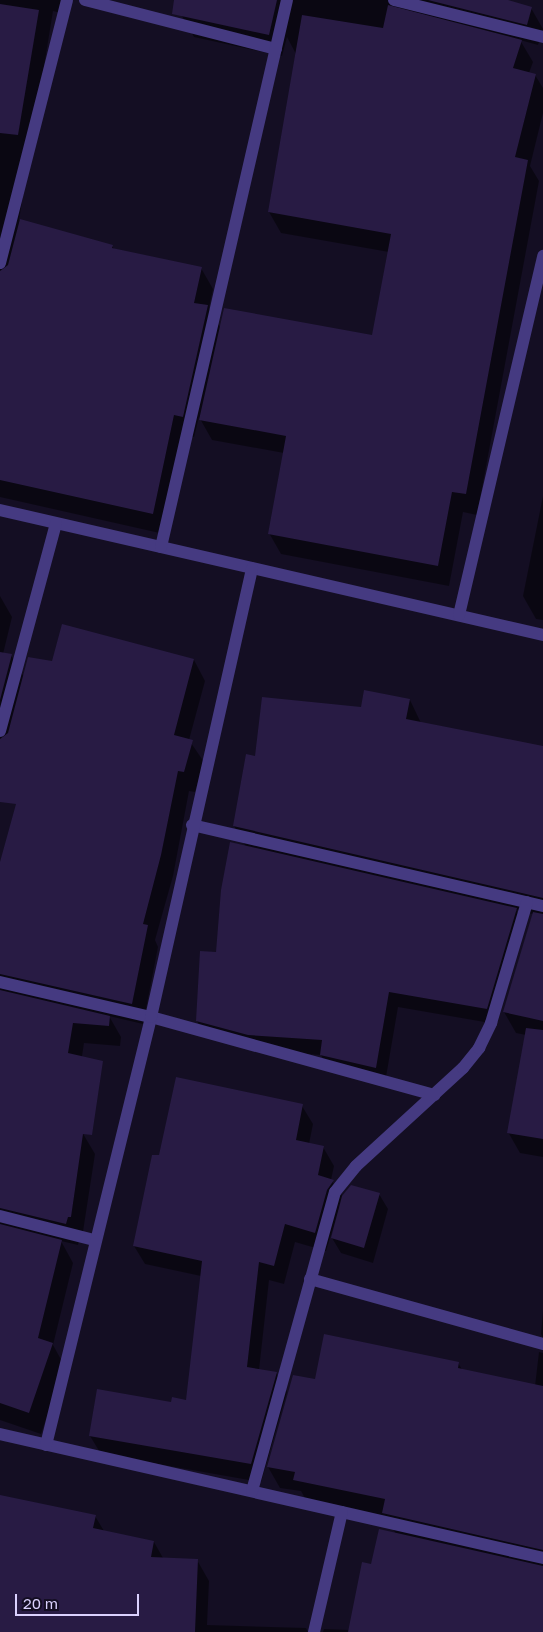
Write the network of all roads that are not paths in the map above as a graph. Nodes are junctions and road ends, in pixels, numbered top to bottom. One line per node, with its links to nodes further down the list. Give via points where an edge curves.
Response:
1 (67, 0): 8 (street)
2 (85, 0): 6 (street)
3 (287, 0): 6 (street)
4 (394, 0): 5 (street)
5 (543, 37)
6 (276, 48): 11 (street)
7 (543, 256): 13 (street)
8 (0, 263)
9 (0, 510): 10 (street)
10 (56, 523): 11 (street); 15 (street)
11 (161, 547): 12 (street)
12 (252, 568): 13 (street); 16 (street)
13 (460, 615): 14 (street)
14 (543, 635)
15 (0, 731)
16 (192, 825): 17 (street); 20 (street)
17 (527, 902): 18 (street); 21 (street, via 491,1023 479,1048 464,1068)
18 (543, 906)
19 (0, 982): 20 (street)
20 (151, 1017): 21 (street); 23 (street)
21 (434, 1095): 24 (street, via 356,1166 335,1192)
22 (0, 1216): 23 (street)
23 (94, 1240): 27 (street)
24 (310, 1279): 25 (street); 28 (street)
25 (543, 1344)
26 (0, 1434): 27 (street)
27 (46, 1445): 28 (street)
28 (252, 1492): 29 (street)
29 (342, 1512): 30 (street); 31 (street)
30 (543, 1558)
31 (314, 1632)

